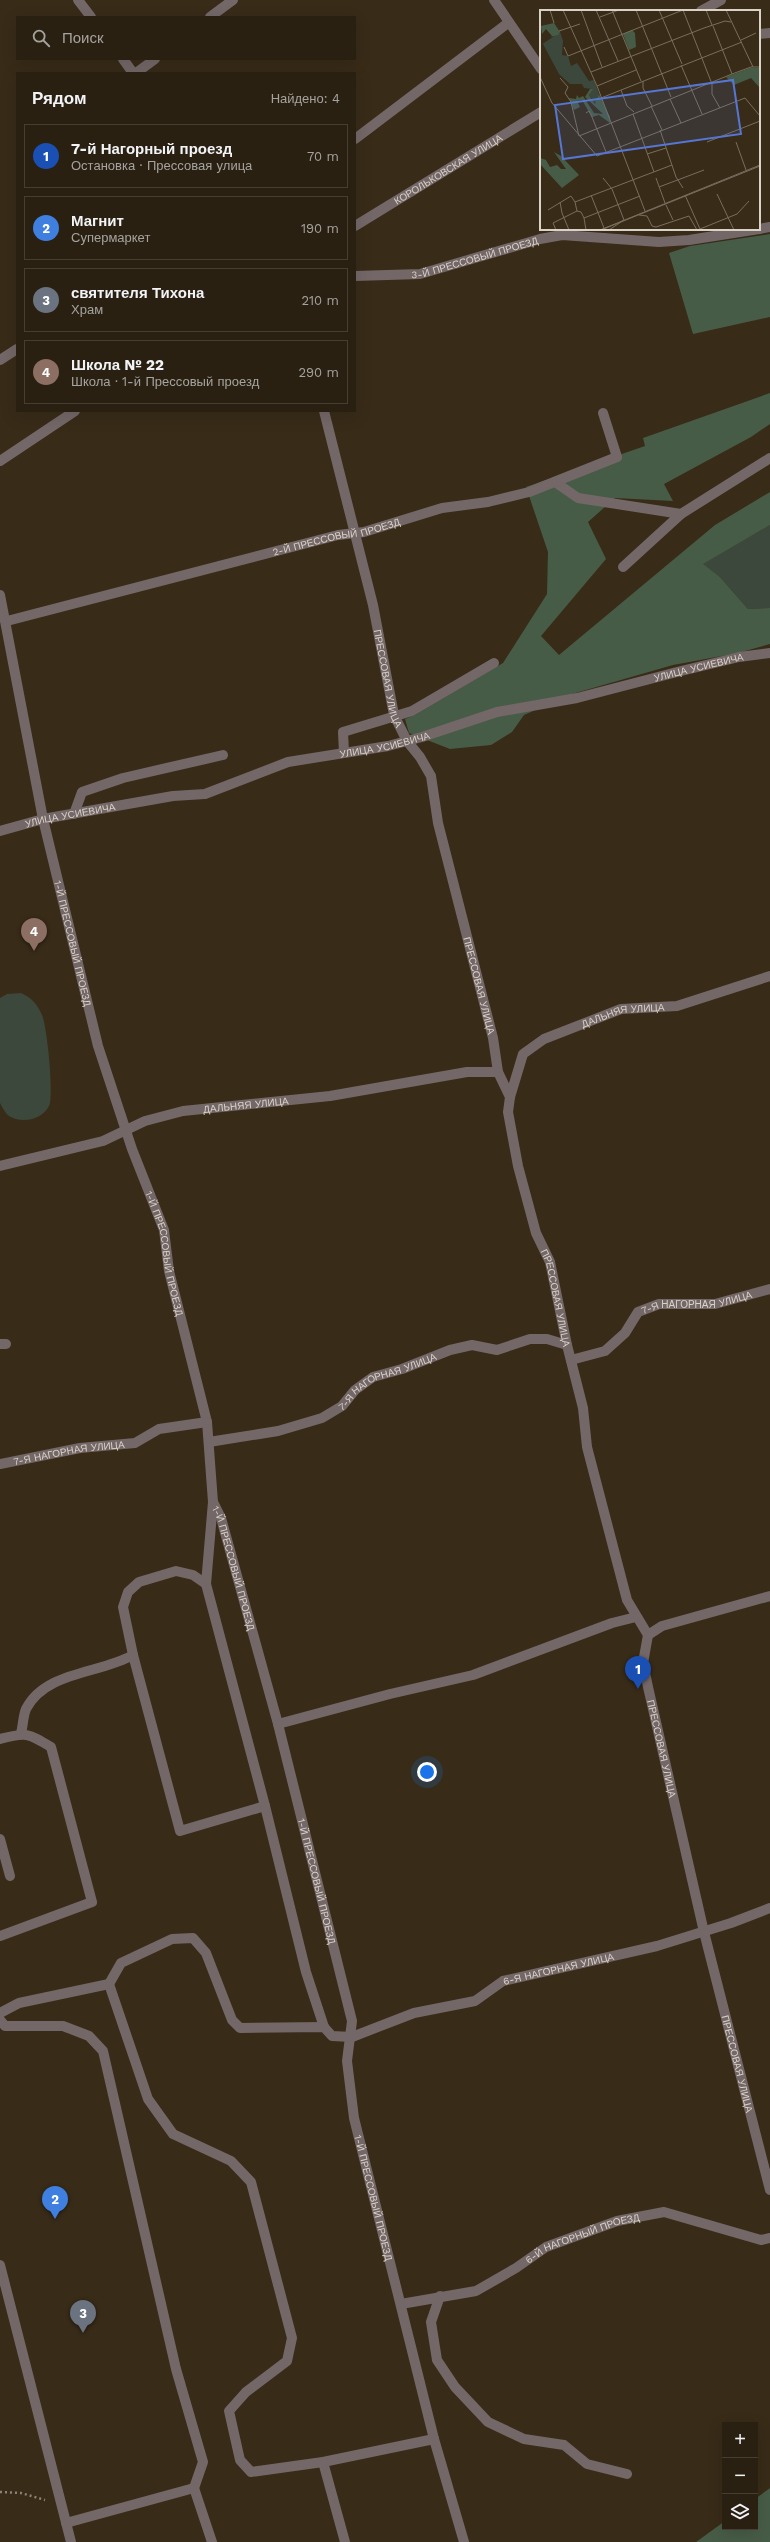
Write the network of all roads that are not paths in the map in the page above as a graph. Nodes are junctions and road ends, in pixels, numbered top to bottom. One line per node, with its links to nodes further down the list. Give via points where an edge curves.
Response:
1 (78, 0): 6 (street)
2 (233, 0): 7 (street)
3 (494, 0): 8 (street)
4 (721, 0): 5 (street)
5 (703, 10)
6 (90, 16)
7 (211, 16)
8 (508, 23): 13 (street); 17 (street)
9 (770, 33): 10 (street)
10 (760, 34)
11 (124, 60): 14 (street)
12 (154, 60): 15 (street)
13 (540, 68)
14 (134, 72)
15 (136, 72)
16 (540, 113): 18 (street, КОРОЛЬКОВСКАЯ УЛИЦА)
17 (356, 138)
18 (356, 225)
19 (770, 228): 20 (street, 3-Й ПРЕССОВЫЙ ПРОЕЗД)
20 (760, 229)
21 (753, 230): 22 (street, 3-Й ПРЕССОВЫЙ ПРОЕЗД, via 659,242 562,235 420,274)
22 (356, 276)
23 (16, 350): 24 (street)
24 (0, 360)
25 (74, 412): 29 (street)
26 (324, 412): 32 (street, ПРЕССОВАЯ УЛИЦА)
27 (603, 413): 30 (street, 2-Й ПРЕССОВЫЙ ПРОЕЗД, via 617,458)
28 (770, 458): 31 (street)
29 (0, 461)
30 (555, 482): 31 (street, via 578,498); 32 (street, 2-Й ПРЕССОВЫЙ ПРОЕЗД, via 529,492 488,502 442,508 364,532)
31 (681, 514): 33 (street)
32 (354, 532): 35 (street, 2-Й ПРЕССОВЫЙ ПРОЕЗД); 38 (street, ПРЕССОВАЯ УЛИЦА, via 373,605)
33 (622, 566)
34 (0, 595): 35 (street, 1-Й ПРЕССОВЫЙ ПРОЕЗД)
35 (7, 620): 43 (street, 1-Й ПРЕССОВЫЙ ПРОЕЗД)
36 (770, 653): 39 (street, УЛИЦА УСИЕВИЧА, via 739,657 577,698 498,712)
37 (494, 663): 38 (street, via 412,711)
38 (394, 715): 39 (street, ПРЕССОВАЯ УЛИЦА); 40 (street, via 343,732)
39 (407, 741): 40 (street, УЛИЦА УСИЕВИЧА); 46 (street, ПРЕССОВАЯ УЛИЦА, via 431,776 438,823 493,1038)
40 (344, 753): 42 (street, УЛИЦА УСИЕВИЧА, via 288,762 205,794 173,796)
41 (223, 755): 42 (street, via 123,778 82,792)
42 (74, 814): 43 (street, УЛИЦА УСИЕВИЧА)
43 (43, 819): 44 (street, УЛИЦА УСИЕВИЧА); 48 (street, 1-Й ПРЕССОВЫЙ ПРОЕЗД, via 98,1046)
44 (0, 831)
45 (770, 976): 47 (street, ДАЛЬНЯЯ УЛИЦА, via 677,1006 620,1009 544,1039 523,1054)
46 (498, 1072): 47 (street, ПРЕССОВАЯ УЛИЦА); 48 (street, ДАЛЬНЯЯ УЛИЦА, via 467,1072 330,1096 183,1111 145,1121)
47 (510, 1097): 51 (street, ПРЕССОВАЯ УЛИЦА, via 508,1112 518,1166 536,1233 550,1262)
48 (126, 1130): 49 (street, ДАЛЬНЯЯ УЛИЦА, via 103,1141); 53 (street, 1-Й ПРЕССОВЫЙ ПРОЕЗД, via 164,1230 169,1271)
49 (0, 1166)
50 (770, 1289): 52 (street, 7-Я НАГОРНАЯ УЛИЦА, via 715,1304 659,1304 638,1312 625,1333 605,1351)
51 (567, 1344): 52 (street, ПРЕССОВАЯ УЛИЦА); 54 (street, 7-Я НАГОРНАЯ УЛИЦА, via 546,1339 530,1339 497,1350 472,1345 450,1350 402,1369 373,1377 355,1390 342,1406 322,1418 278,1431)
52 (571, 1360): 59 (street, ПРЕССОВАЯ УЛИЦА, via 583,1408 587,1447 627,1600)
53 (207, 1422): 54 (street, 1-Й ПРЕССОВЫЙ ПРОЕЗД); 55 (street, 7-Я НАГОРНАЯ УЛИЦА, via 159,1429 135,1443 80,1448)
54 (209, 1442): 56 (street, 1-Й ПРЕССОВЫЙ ПРОЕЗД)
55 (0, 1464)
56 (213, 1502): 57 (street); 62 (street, 1-Й ПРЕССОВЫЙ ПРОЕЗД, via 221,1518)
57 (206, 1584): 61 (street, via 193,1575 176,1571 139,1582 128,1592 123,1607); 65 (street)
58 (770, 1596): 60 (street, via 662,1626)
59 (636, 1617): 60 (street, ПРЕССОВАЯ УЛИЦА); 62 (street, via 612,1623 473,1675)
60 (648, 1635): 69 (street, ПРЕССОВАЯ УЛИЦА, via 643,1663)
61 (133, 1655): 63 (street, via 117,1664 64,1678 44,1688 26,1709); 65 (street, via 180,1831)
62 (278, 1724): 75 (street, 1-Й ПРЕССОВЫЙ ПРОЕЗД, via 352,2021)
63 (21, 1733): 64 (street); 70 (street, via 33,1736 51,1747 92,1902)
64 (0, 1739)
65 (265, 1806): 74 (street, via 306,1972)
66 (0, 1839): 67 (street)
67 (10, 1876)
68 (770, 1908): 69 (street, 6-Я НАГОРНАЯ УЛИЦА)
69 (704, 1932): 75 (street, 6-Я НАГОРНАЯ УЛИЦА, via 657,1946 503,1981 475,2001 414,2013); 76 (street, ПРЕССОВАЯ УЛИЦА)
70 (0, 1936)
71 (109, 1984): 72 (street, via 19,2003); 74 (street, via 122,1964 172,1939 193,1938 206,1953 232,2020 240,2028); 82 (street, via 148,2099 173,2134 231,2160 251,2182 292,2338 287,2361 246,2392 234,2403 229,2412 240,2460 251,2472)
72 (0, 2013)
73 (0, 2020): 84 (street, via 5,2026 63,2026 89,2036 103,2052 176,2369 203,2462)
74 (324, 2027): 75 (street, via 332,2036)
75 (352, 2037): 80 (street, 1-Й ПРЕССОВЫЙ ПРОЕЗД, via 347,2061 354,2118)
76 (770, 2190)
77 (770, 2238): 79 (street, 6-Й НАГОРНЫЙ ПРОЕЗД, via 761,2240 664,2212 617,2221 546,2247 476,2291)
78 (0, 2265): 85 (street)
79 (440, 2296): 80 (street, 6-Й НАГОРНЫЙ ПРОЕЗД); 83 (street, via 431,2322 437,2360 455,2387 488,2422 524,2439 564,2445 588,2464)
80 (401, 2304): 81 (street, 1-Й ПРЕССОВЫЙ ПРОЕЗД)
81 (434, 2439): 82 (street); 89 (street, 1-Й ПРЕССОВЫЙ ПРОЕЗД)
82 (323, 2462): 88 (street)
83 (627, 2474)
84 (194, 2488): 85 (street); 87 (street)
85 (66, 2523): 86 (street)
86 (71, 2542)
87 (212, 2542)
88 (345, 2542)
89 (464, 2542)

